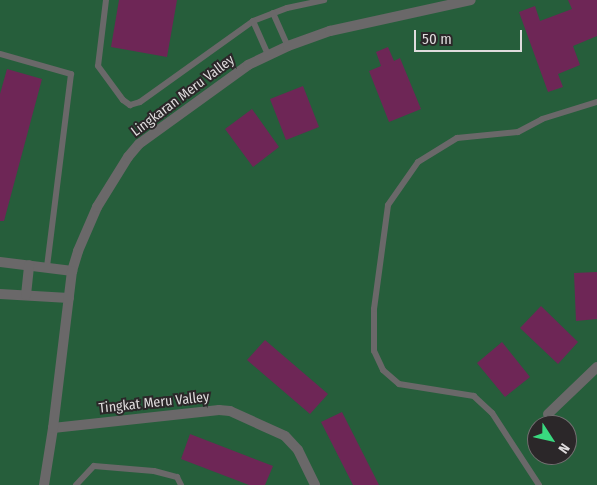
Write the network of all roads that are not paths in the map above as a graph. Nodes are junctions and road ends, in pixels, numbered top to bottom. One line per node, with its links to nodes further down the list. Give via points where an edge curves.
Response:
1 (106, 0): 6 (lane, via 98,66 130,105 140,102)
2 (324, 0): 5 (lane)
3 (471, 0): 4 (street, Lingkaran Meru Valley)
4 (440, 4): 7 (street, Lingkaran Meru Valley, via 330,31)
5 (273, 13): 6 (lane); 7 (lane)
6 (253, 22): 9 (lane)
7 (288, 46): 9 (street, Lingkaran Meru Valley)
8 (0, 54): 13 (lane, via 71,74)
9 (268, 55): 14 (street, Lingkaran Meru Valley, via 231,75 139,144 128,156 97,207)
10 (597, 102): 25 (lane, via 542,119 518,132 457,138 418,162 388,205 374,309 374,352 383,370 399,384 474,396 492,413)
11 (0, 262): 12 (street)
12 (29, 265): 13 (street); 16 (street)
13 (47, 268): 14 (street)
14 (72, 271): 17 (street, Lingkaran Meru Valley)
15 (0, 294): 16 (street)
16 (26, 294): 17 (street)
17 (69, 298): 20 (street, Lingkaran Meru Valley)
18 (597, 367): 19 (street)
19 (548, 414)
20 (53, 428): 21 (street, Lingkaran Meru Valley); 24 (street, Tingkat Meru Valley, via 230,411 285,436 298,450)
21 (44, 485)
22 (76, 485): 23 (lane, via 94,466 154,471 176,477)
23 (181, 485)
24 (316, 485)
25 (539, 485)

